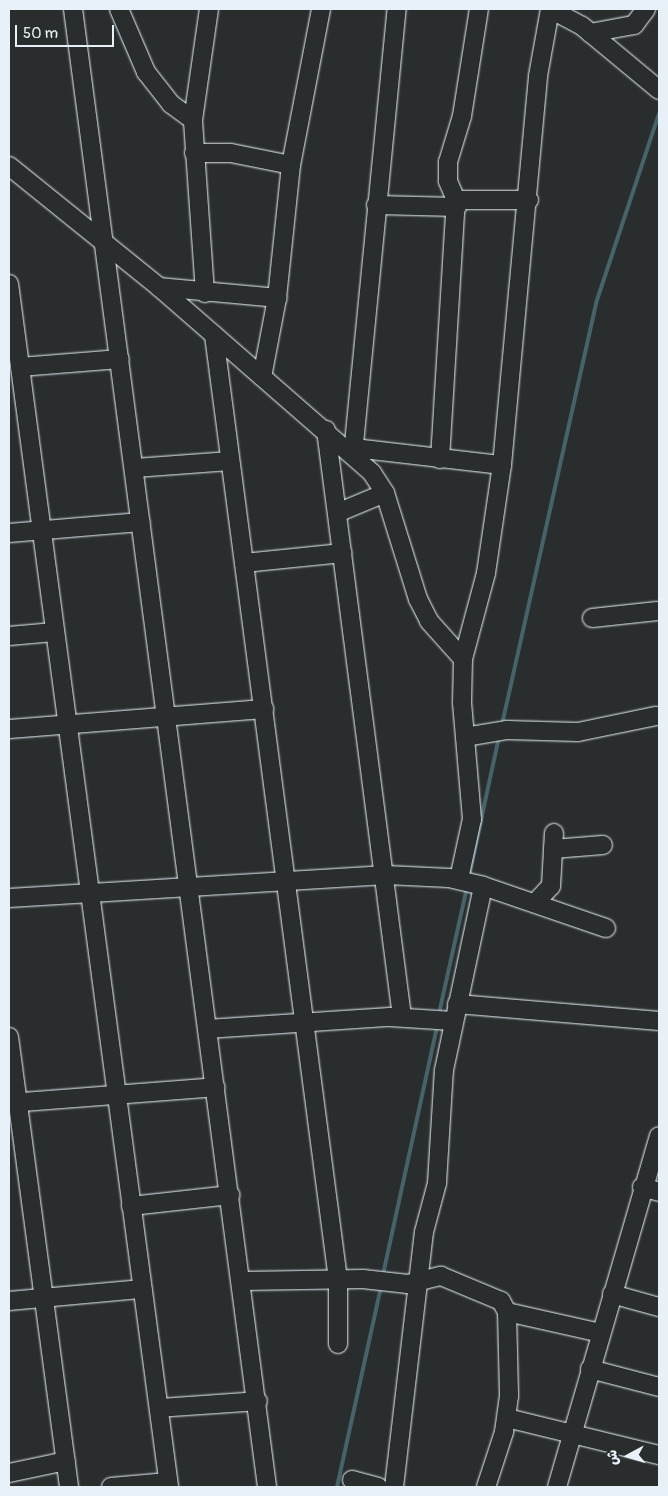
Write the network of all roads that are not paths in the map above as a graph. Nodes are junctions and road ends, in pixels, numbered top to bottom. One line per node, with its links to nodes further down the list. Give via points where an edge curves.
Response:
1 (73, 9): 19 (street)
2 (118, 9): 12 (street, via 146,72 170,104)
3 (209, 9): 12 (street)
4 (321, 9): 14 (street)
5 (397, 9): 18 (street)
6 (479, 9): 17 (street, via 462,116 448,162 448,180)
7 (550, 9): 9 (street); 16 (street, via 538,76)
8 (646, 9): 10 (street, via 634,25)
9 (567, 12): 10 (street)
10 (590, 32): 11 (street)
11 (659, 90)
12 (193, 120): 13 (street)
13 (194, 153): 14 (street, via 231,153); 22 (street)
14 (292, 164): 23 (street)
15 (9, 166): 19 (street)
16 (529, 200): 17 (street); 32 (street)
17 (456, 203): 18 (street); 30 (street)
18 (376, 205): 29 (street)
19 (104, 244): 21 (street); 25 (street)
20 (9, 284): 26 (street)
21 (159, 287): 22 (street); 24 (street)
22 (204, 293): 23 (street)
23 (277, 298): 27 (street)
24 (214, 335): 27 (street); 31 (street)
25 (120, 358): 26 (street); 33 (street)
26 (20, 367): 37 (street)
27 (262, 378): 28 (street)
28 (326, 430): 29 (street); 35 (street)
29 (354, 451): 30 (street); 34 (street)
30 (440, 459): 32 (street)
31 (230, 460): 33 (street); 40 (street)
32 (502, 465): 45 (street, via 485,581)
33 (135, 468): 36 (street)
34 (385, 493): 35 (street); 45 (street, via 418,599 429,621)
35 (337, 513): 39 (street)
36 (141, 522): 37 (street); 47 (street)
37 (41, 530): 38 (street); 43 (street)
38 (9, 533)
39 (342, 554): 40 (street); 53 (street)
40 (244, 563): 46 (street)
41 (658, 611): 42 (street)
42 (592, 618)
43 (54, 632): 44 (street); 49 (street)
44 (9, 636)
45 (463, 660): 51 (street)
46 (264, 709): 47 (street); 55 (street)
47 (165, 716): 49 (street); 57 (street)
48 (656, 716): 51 (street, via 578,732 507,730)
49 (66, 725): 50 (street); 58 (street)
50 (9, 729)
51 (465, 737): 54 (street, via 472,819)
52 (603, 845): 60 (street, via 553,841 550,886)
53 (386, 875): 54 (street); 55 (street); 63 (street)
54 (459, 879): 56 (street)
55 (286, 880): 57 (street); 66 (street)
56 (483, 886): 60 (street); 62 (street)
57 (187, 887): 58 (street); 67 (street)
58 (88, 892): 59 (street); 70 (street)
59 (9, 898)
60 (536, 902): 61 (street)
61 (606, 928)
62 (457, 1004): 64 (street); 65 (street)
63 (402, 1017): 64 (street); 66 (street)
64 (453, 1021): 79 (street, via 443,1080 437,1183)
65 (659, 1021)
66 (303, 1023): 67 (street); 77 (street)
67 (206, 1029): 69 (street)
68 (9, 1037): 71 (street)
69 (215, 1088): 70 (street); 75 (street)
70 (117, 1095): 71 (street); 76 (street)
71 (13, 1103): 82 (street)
72 (659, 1137): 73 (street)
73 (642, 1187): 74 (street); 81 (street)
74 (659, 1192)
75 (230, 1195): 76 (street); 78 (street)
76 (131, 1206): 80 (street)
77 (338, 1279): 78 (street); 79 (street); 87 (street)
78 (243, 1281): 90 (street)
79 (418, 1283): 85 (street, via 450,1277 501,1301); 103 (street, via 411,1370)
80 (142, 1289): 82 (street); 91 (street)
81 (612, 1294): 84 (street); 86 (street)
82 (43, 1298): 83 (street); 95 (street)
83 (9, 1301)
84 (659, 1307)
85 (507, 1312): 86 (street); 92 (street)
86 (601, 1333): 88 (street)
87 (338, 1344)
88 (590, 1369): 89 (street); 93 (street)
89 (659, 1386)
90 (258, 1401): 91 (street); 101 (street)
91 (159, 1408): 98 (street)
92 (507, 1418): 93 (street); 104 (street)
93 (572, 1432): 94 (street); 105 (street)
94 (659, 1455)
95 (66, 1461): 96 (street); 99 (street)
96 (11, 1475)
97 (352, 1480): 102 (street)
98 (169, 1485): 100 (street)
99 (70, 1487)
100 (111, 1487)
101 (267, 1487)
102 (378, 1487)
103 (394, 1487)
104 (486, 1487)
105 (558, 1487)

